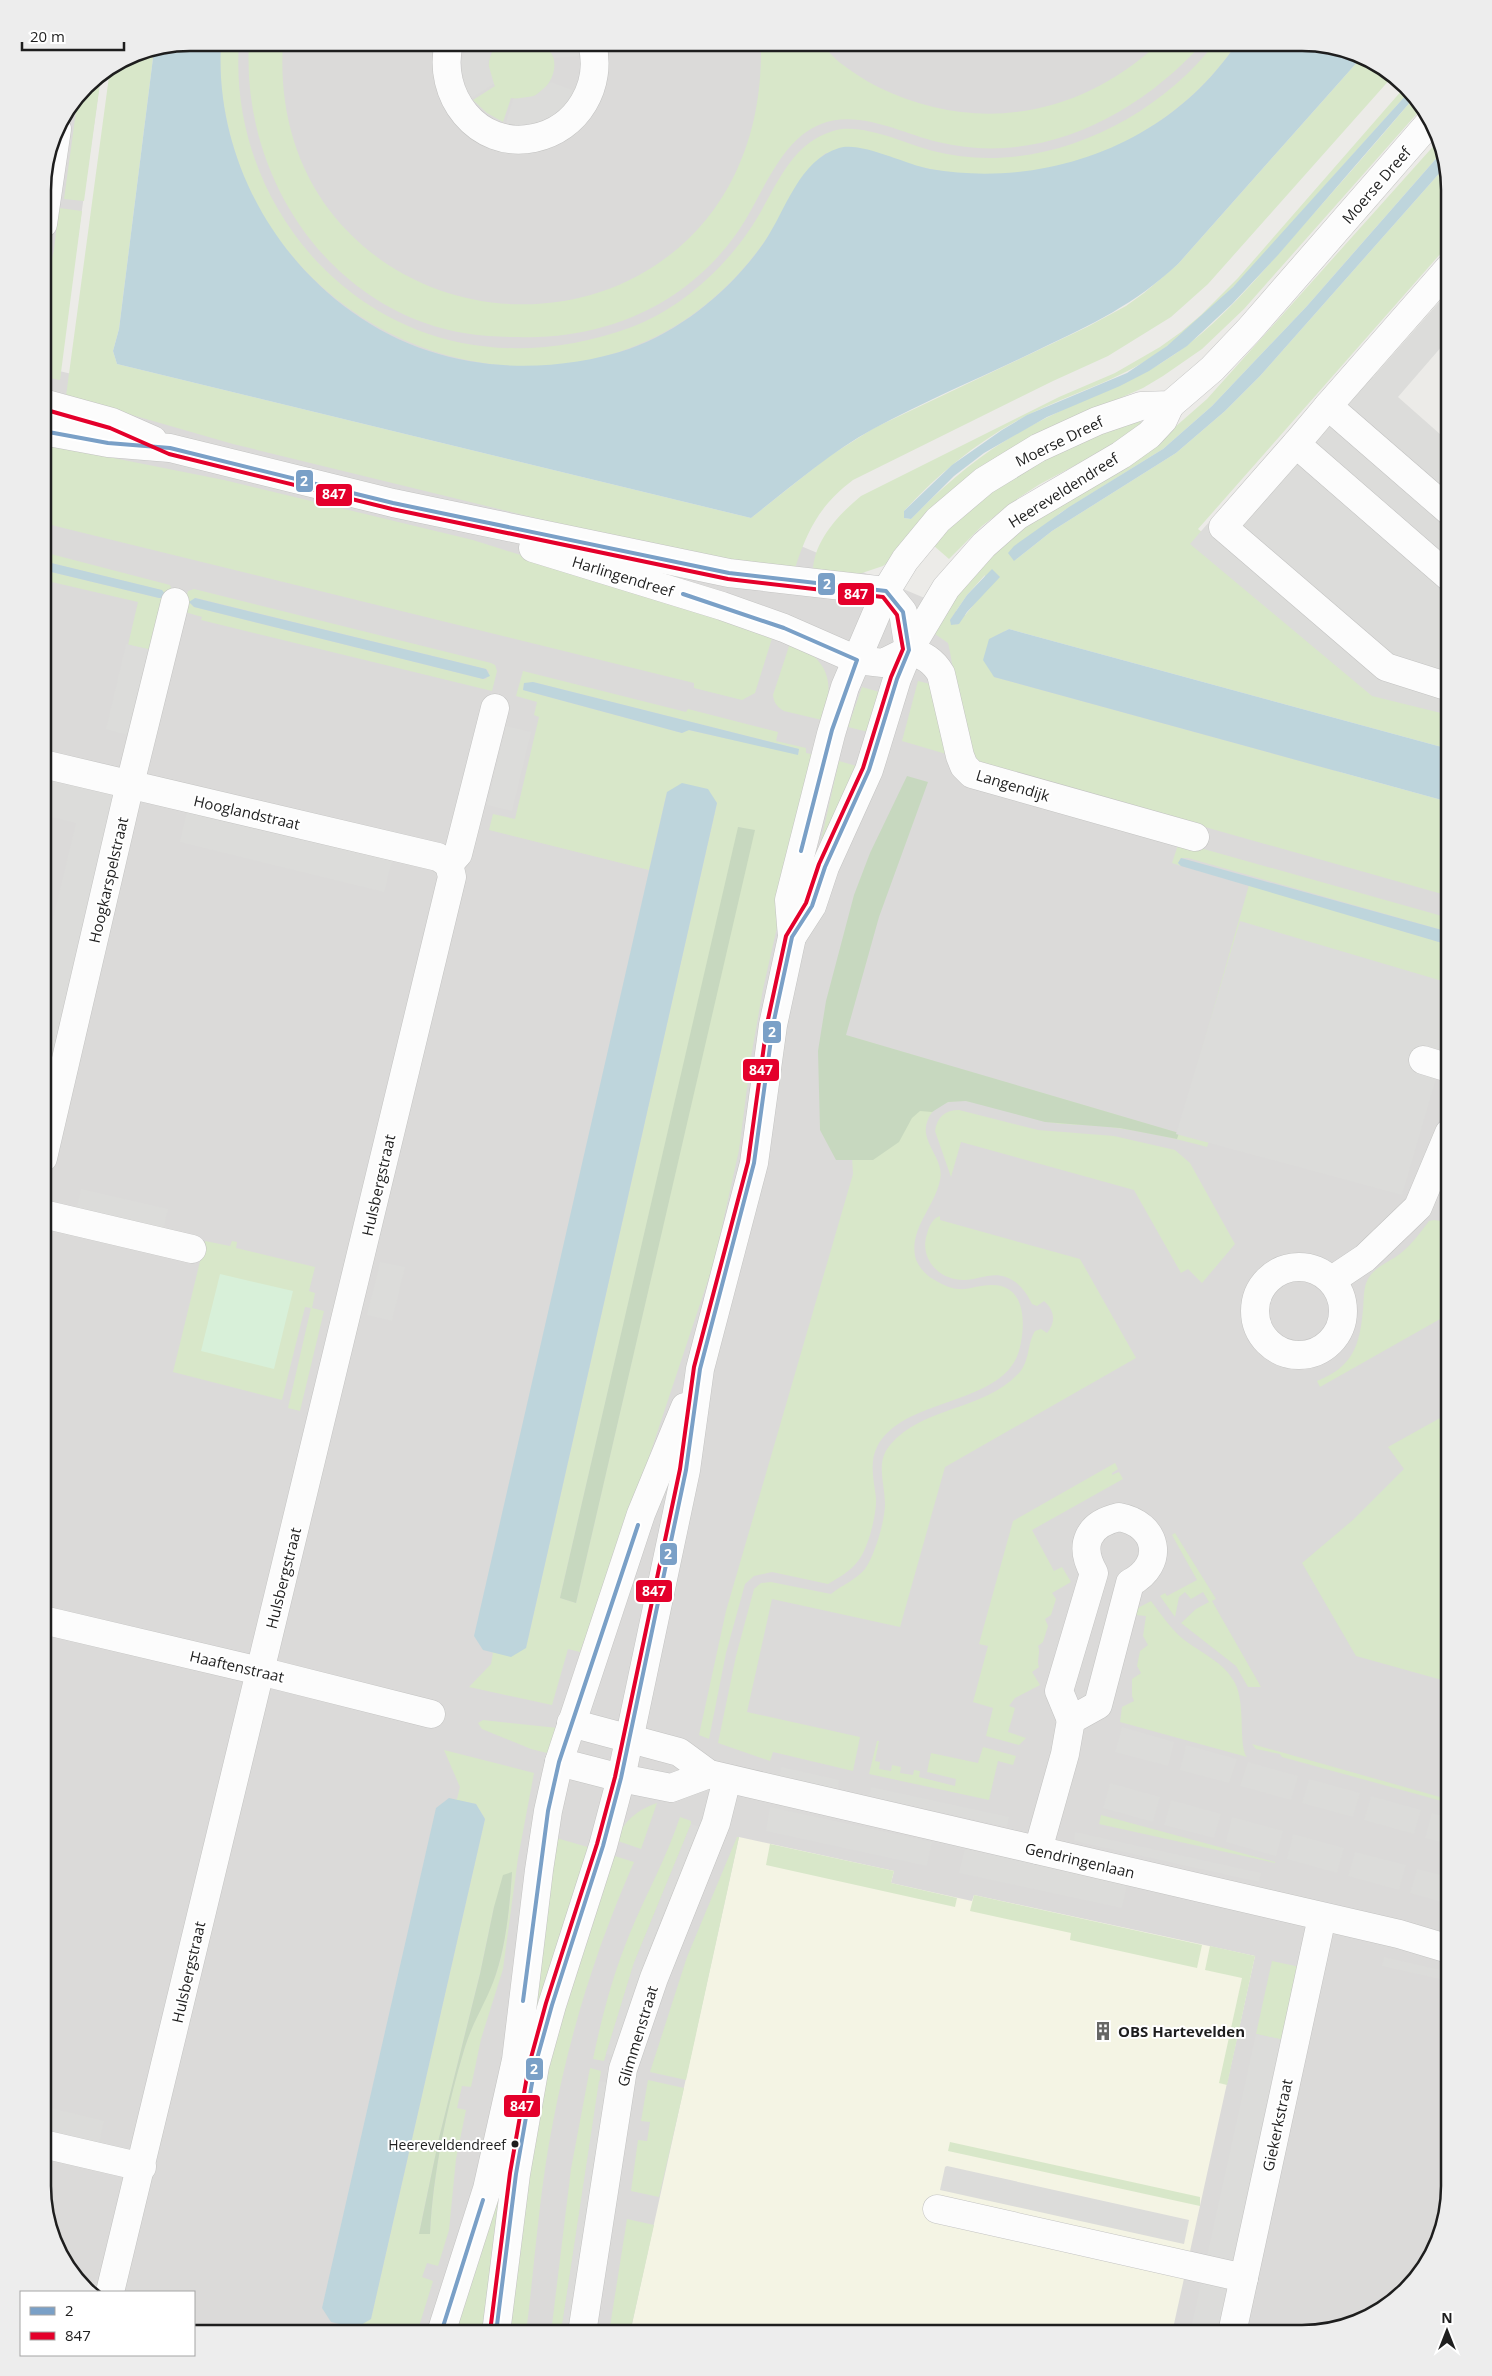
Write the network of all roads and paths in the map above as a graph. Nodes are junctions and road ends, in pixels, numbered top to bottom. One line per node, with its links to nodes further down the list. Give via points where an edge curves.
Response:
1 (447, 52): 2 (street, via 446,75 461,111 493,134 512,138 533,138 553,132 570,120 592,86)
2 (593, 52)
3 (1425, 128): 6 (street, Moerse Dreef, via 1249,330 1212,369)
4 (1441, 278): 7 (street)
5 (52, 405): 10 (street, Harlingendreef, via 112,422)
6 (1170, 405): 14 (street, Moerse Dreef, via 1141,406 1097,421 1038,448 984,481 938,520 905,560); 16 (street, Heereveldendreef, via 1163,420 1149,435 1017,516 984,545 946,588)
7 (1328, 406): 9 (street); 12 (street)
8 (52, 433): 10 (street, Harlingendreef, via 108,443)
9 (1296, 444): 13 (street); 18 (street, via 1223,527 1386,667)
10 (170, 448): 11 (street, Harlingendreef)
11 (393, 503): 14 (street, Harlingendreef, via 729,573); 17 (street, Harlingendreef, via 722,606 784,628)
12 (1441, 503)
13 (1441, 569)
14 (886, 591): 16 (street, via 903,612); 17 (street, Moerse Dreef)
15 (175, 602): 21 (street, Hoogkarspelstraat)
16 (909, 650): 17 (street, Harlingendreef, via 883,664); 22 (street, Langendijk, via 926,657 941,674 960,756 972,774); 24 (street, Heereveldendreef, via 870,770 825,867 812,906)
17 (857, 660): 24 (street, Moerse Dreef, via 845,687 801,848 789,900)
18 (1441, 684)
19 (495, 708): 23 (street, via 458,854)
20 (52, 766): 21 (street, Hooglandstraat)
21 (130, 784): 23 (street, Hooglandstraat, via 438,857); 27 (street, Hoogkarspelstraat)
22 (1195, 837)
23 (449, 864): 34 (street, Hulsbergstraat, via 452,878)
24 (792, 936): 32 (street, Heereveldendreef, via 773,1025 754,1163)
25 (1423, 1060): 26 (street)
26 (1441, 1065)
27 (52, 1121)
28 (1441, 1153): 31 (street, via 1418,1207 1365,1258)
29 (51, 1216): 30 (street)
30 (192, 1249)
31 (1332, 1280)
32 (700, 1369): 37 (street, Heereveldendreef, via 641,1514); 38 (street, Heereveldendreef, via 686,1470)
33 (51, 1622): 34 (street, Haaftenstraat)
34 (260, 1671): 35 (street, Haaftenstraat); 46 (street, Hulsbergstraat)
35 (431, 1714)
36 (1071, 1720): 36 (street, via 1098,1704 1130,1583 1142,1577 1150,1566 1154,1552 1151,1538 1132,1520 1119,1517 1106,1520 1089,1537 1086,1550 1094,1573 1059,1692); 42 (street, via 1065,1754)
37 (571, 1723): 38 (street, Gendringenlaan); 39 (street, Heereveldendreef)
38 (629, 1739): 40 (street, Gendringenlaan, via 679,1752); 41 (street, Heereveldendreef)
39 (559, 1762): 41 (street); 50 (street, Heereveldendreef, via 546,1820 516,2060 498,2142)
40 (718, 1777): 41 (street, via 672,1788); 42 (street, Gendringenlaan); 52 (street, Glimmenstraat, via 716,1823 654,1978 623,2070)
41 (620, 1778): 51 (street, Heereveldendreef, via 603,1846 554,1996 535,2066 516,2174)
42 (1038, 1850): 43 (street, Gendringenlaan)
43 (1322, 1917): 44 (street, Gendringenlaan); 48 (street, Giekerkstraat)
44 (1441, 1946)
45 (51, 2146): 46 (street)
46 (142, 2167): 49 (street, Hulsbergstraat)
47 (937, 2209): 48 (street)
48 (1244, 2278): 53 (street, Giekerkstraat)
49 (110, 2291)
50 (444, 2324)
51 (497, 2324)
52 (583, 2324)
53 (1234, 2325)

